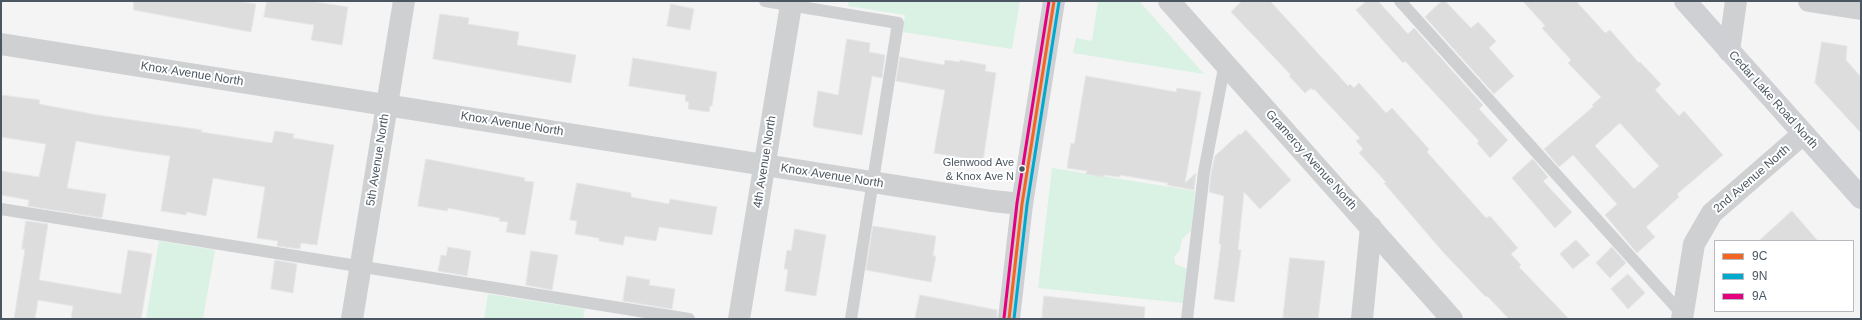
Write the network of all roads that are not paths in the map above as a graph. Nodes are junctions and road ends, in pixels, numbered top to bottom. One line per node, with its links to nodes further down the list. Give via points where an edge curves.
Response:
1 (404, 1): 14 (street, 5th Avenue North)
2 (764, 1): 9 (lane)
3 (1054, 1): 19 (street)
4 (1169, 1): 13 (street, Gramercy Avenue North)
5 (1400, 1): 23 (lane)
6 (1685, 1): 12 (street, Cedar Lake Road North)
7 (1736, 1): 12 (street)
8 (1809, 1): 10 (street)
9 (791, 5): 16 (street, 4th Avenue North); 17 (lane, via 898,23)
10 (1861, 9)
11 (1, 44): 14 (street, Knox Avenue North)
12 (1729, 51): 15 (street, Cedar Lake Road North)
13 (1225, 63): 21 (street, Gramercy Avenue North); 29 (lane, via 1204,172)
14 (387, 105): 16 (street, Knox Avenue North); 22 (street, 5th Avenue North)
15 (1803, 134): 18 (street, Cedar Lake Road North); 23 (street, 2nd Avenue North, via 1712,213 1694,244)
16 (764, 165): 17 (street, Knox Avenue North); 26 (street, 4th Avenue North)
17 (873, 182): 19 (street, Knox Avenue North); 27 (lane)
18 (1861, 198)
19 (1022, 204): 28 (street)
20 (1, 209): 22 (lane)
21 (1372, 227): 30 (street); 31 (street, Gramercy Avenue North)
22 (360, 267): 24 (street, 5th Avenue North); 25 (lane)
23 (1683, 317)
24 (352, 319)
25 (690, 319)
26 (739, 319)
27 (851, 319)
28 (1009, 319)
29 (1187, 319)
30 (1362, 319)
31 (1452, 319)

